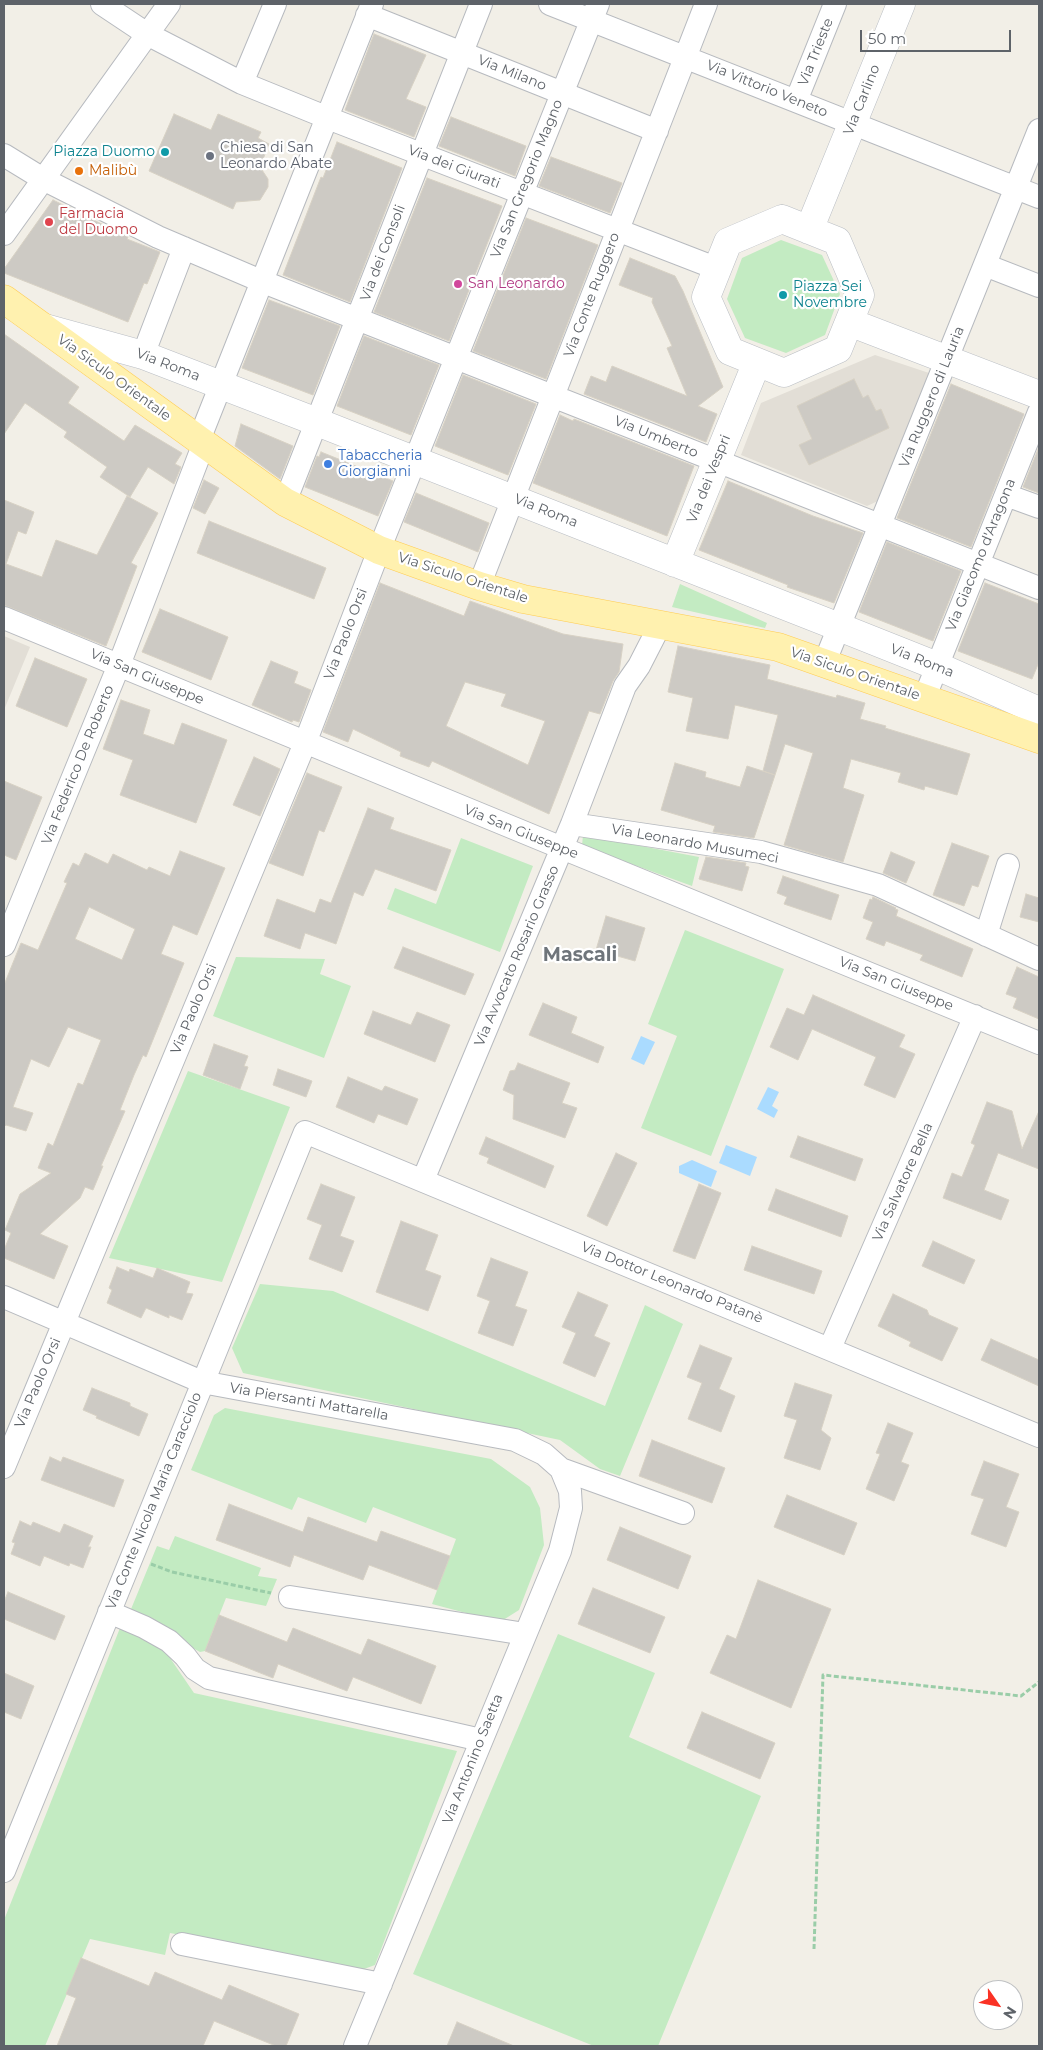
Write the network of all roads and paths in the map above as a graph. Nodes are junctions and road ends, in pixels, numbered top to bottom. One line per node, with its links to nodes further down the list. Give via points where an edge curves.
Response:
1 (102, 4): 10 (street, Via dei Giurati)
2 (275, 4): 13 (street)
3 (480, 4): 11 (street, Via dei Consoli)
4 (550, 4): 9 (street, Via Vittorio Veneto)
5 (706, 4): 12 (street, Via Conte Ruggero)
6 (835, 4): 15 (street, Via Trieste)
7 (901, 4): 17 (street, Via Carlino)
8 (369, 9): 11 (street, Via Milano); 16 (street, Via Federico De Roberto)
9 (595, 12): 12 (street, Via Vittorio Veneto); 14 (street, Via San Gregorio Magno)
10 (158, 18): 13 (street, Via dei Giurati); 22 (street)
11 (462, 53): 14 (street, Via Milano); 20 (street, Via dei Consoli)
12 (686, 57): 15 (street, Via Vittorio Veneto); 19 (street, Via Conte Ruggero)
13 (245, 75): 16 (street, Via dei Giurati)
14 (562, 93): 19 (street, Via Milano); 24 (street, Via San Gregorio Magno)
15 (796, 101): 17 (street, Via Vittorio Veneto)
16 (333, 113): 20 (street, Via dei Giurati); 32 (street, Via Federico De Roberto)
17 (852, 123): 23 (street, Via Vittorio Veneto); 27 (street, Via Carlino)
18 (1039, 130): 23 (street, Via Ruggero di Lauria)
19 (657, 131): 26 (street, Via Conte Ruggero)
20 (422, 154): 24 (street, Via dei Giurati); 35 (street, Via dei Consoli)
21 (4, 155): 22 (street, Via Umberto)
22 (38, 186): 28 (street); 29 (street, Via Umberto)
23 (1016, 188): 25 (street, Via Vittorio Veneto); 30 (street, Via Ruggero di Lauria)
24 (522, 193): 26 (street, Via dei Giurati); 39 (street, Via San Gregorio Magno)
25 (1039, 197)
26 (618, 230): 31 (street, Via dei Giurati); 44 (street, Via Conte Ruggero)
27 (809, 230): 31 (street, via 782,219 728,242); 36 (street, via 837,241 860,295)
28 (4, 234)
29 (182, 254): 32 (street, Via Umberto); 38 (street)
30 (985, 265): 33 (street); 40 (street, Via Ruggero di Lauria)
31 (718, 269): 41 (street, via 706,297 730,351)
32 (264, 286): 35 (street, Via Umberto); 42 (street, Via Federico De Roberto)
33 (1039, 286)
34 (4, 299): 37 (main road, Via Siculo Orientale)
35 (357, 319): 39 (street, Via Umberto); 46 (street, Via dei Consoli)
36 (849, 322): 40 (street); 41 (street, via 838,349 784,373)
37 (45, 328): 38 (street, Via Roma); 47 (main road, Via Siculo Orientale)
38 (144, 355): 42 (street, Via Roma)
39 (456, 358): 44 (street, Via Umberto); 48 (street, Via San Gregorio Magno)
40 (947, 359): 43 (street); 54 (street, Via Ruggero di Lauria)
41 (757, 362): 49 (street, Via dei Vespri)
42 (220, 385): 46 (street, Via Roma); 47 (street, Via Federico De Roberto)
43 (1039, 395)
44 (553, 396): 49 (street, Via Umberto); 51 (street, Via Conte Ruggero)
45 (1039, 412): 50 (street, Via Giacomo d'Aragona)
46 (317, 422): 48 (street, Via Roma); 52 (street, Via dei Consoli)
47 (201, 442): 52 (main road, Via Siculo Orientale); 64 (street, Via Federico De Roberto)
48 (415, 460): 51 (street, Via Roma); 55 (street, Via San Gregorio Magno)
49 (717, 461): 54 (street, Via Umberto); 56 (street, Via dei Vespri)
50 (1006, 495): 53 (street); 57 (street, Via Giacomo d'Aragona)
51 (513, 498): 56 (street, Via Roma); 58 (street, Via Conte Ruggero)
52 (285, 502): 55 (main road, Via Siculo Orientale)
53 (1039, 507)
54 (880, 525): 57 (street, Via Umberto); 62 (street, Via Ruggero di Lauria)
55 (378, 550): 58 (main road, Via Siculo Orientale); 69 (street, Via Paolo Orsi)
56 (675, 563): 62 (street, Via Roma)
57 (978, 564): 59 (street, Via Umberto); 65 (street, Via Giacomo d'Aragona)
58 (479, 586): 61 (main road, Via Siculo Orientale, via 523,600)
59 (1039, 588)
60 (4, 618): 64 (street, Via San Giuseppe)
61 (660, 625): 63 (main road, Via Siculo Orientale, via 778,647); 70 (street, Via Avvocato Rosario Grasso, via 625,686)
62 (838, 627): 63 (street, Via Ruggero di Lauria); 65 (street, Via Roma)
63 (824, 664): 66 (main road, Via Siculo Orientale)
64 (119, 665): 69 (street, Via San Giuseppe); 74 (street, Via Federico De Roberto)
65 (937, 666): 66 (street, Via Giacomo d'Aragona); 67 (street, Via Roma)
66 (924, 699): 68 (main road, Via Siculo Orientale)
67 (1038, 706)
68 (1039, 740)
69 (305, 743): 71 (street, Via San Giuseppe); 81 (street, Via Paolo Orsi)
70 (572, 824): 71 (street, Via Avvocato Rosario Grasso); 73 (street, Via Leonardo Musumeci, via 761,852 878,885)
71 (562, 848): 76 (street, Via San Giuseppe); 79 (street, Via Avvocato Rosario Grasso)
72 (1008, 865): 73 (street)
73 (986, 935): 75 (street, Via Leonardo Musumeci)
74 (4, 945)
75 (1039, 959)
76 (975, 1016): 77 (street, Via San Giuseppe); 82 (street, Via Salvatore Bella)
77 (1039, 1043)
78 (305, 1132): 79 (street, Via Dottor Leonardo Patanè); 83 (street, Via Conte Nicola Maria Caracciolo)
79 (423, 1180): 82 (street, Via Dottor Leonardo Patanè)
80 (4, 1297): 81 (street, Via Piersanti Mattarella)
81 (64, 1323): 83 (street, Via Piersanti Mattarella); 85 (street, Via Paolo Orsi)
82 (830, 1348): 84 (street, Via Dottor Leonardo Patanè)
83 (202, 1382): 86 (street, Via Piersanti Mattarella, via 515,1440 544,1454); 88 (street, Via Conte Nicola Maria Caracciolo)
84 (1039, 1436)
85 (4, 1467)
86 (561, 1469): 87 (street); 91 (street, Via Antonino Saetta, via 570,1491 571,1508 560,1550)
87 (682, 1513)
88 (132, 1557): 89 (path, via 172,1572); 90 (street, Via Conte Nicola Maria Caracciolo)
89 (290, 1597): 91 (street)
90 (110, 1612): 93 (street, via 169,1642 195,1669 209,1678); 94 (street, Via Conte Nicola Maria Caracciolo)
91 (525, 1634): 93 (street, Via Antonino Saetta)
92 (1039, 1682): 96 (path, via 1021,1696 823,1675)
93 (481, 1740): 97 (street, Via Antonino Saetta)
94 (4, 1872)
95 (182, 1944): 97 (street)
96 (814, 1949)
97 (381, 1984): 98 (street, Via Antonino Saetta)
98 (355, 2046)

